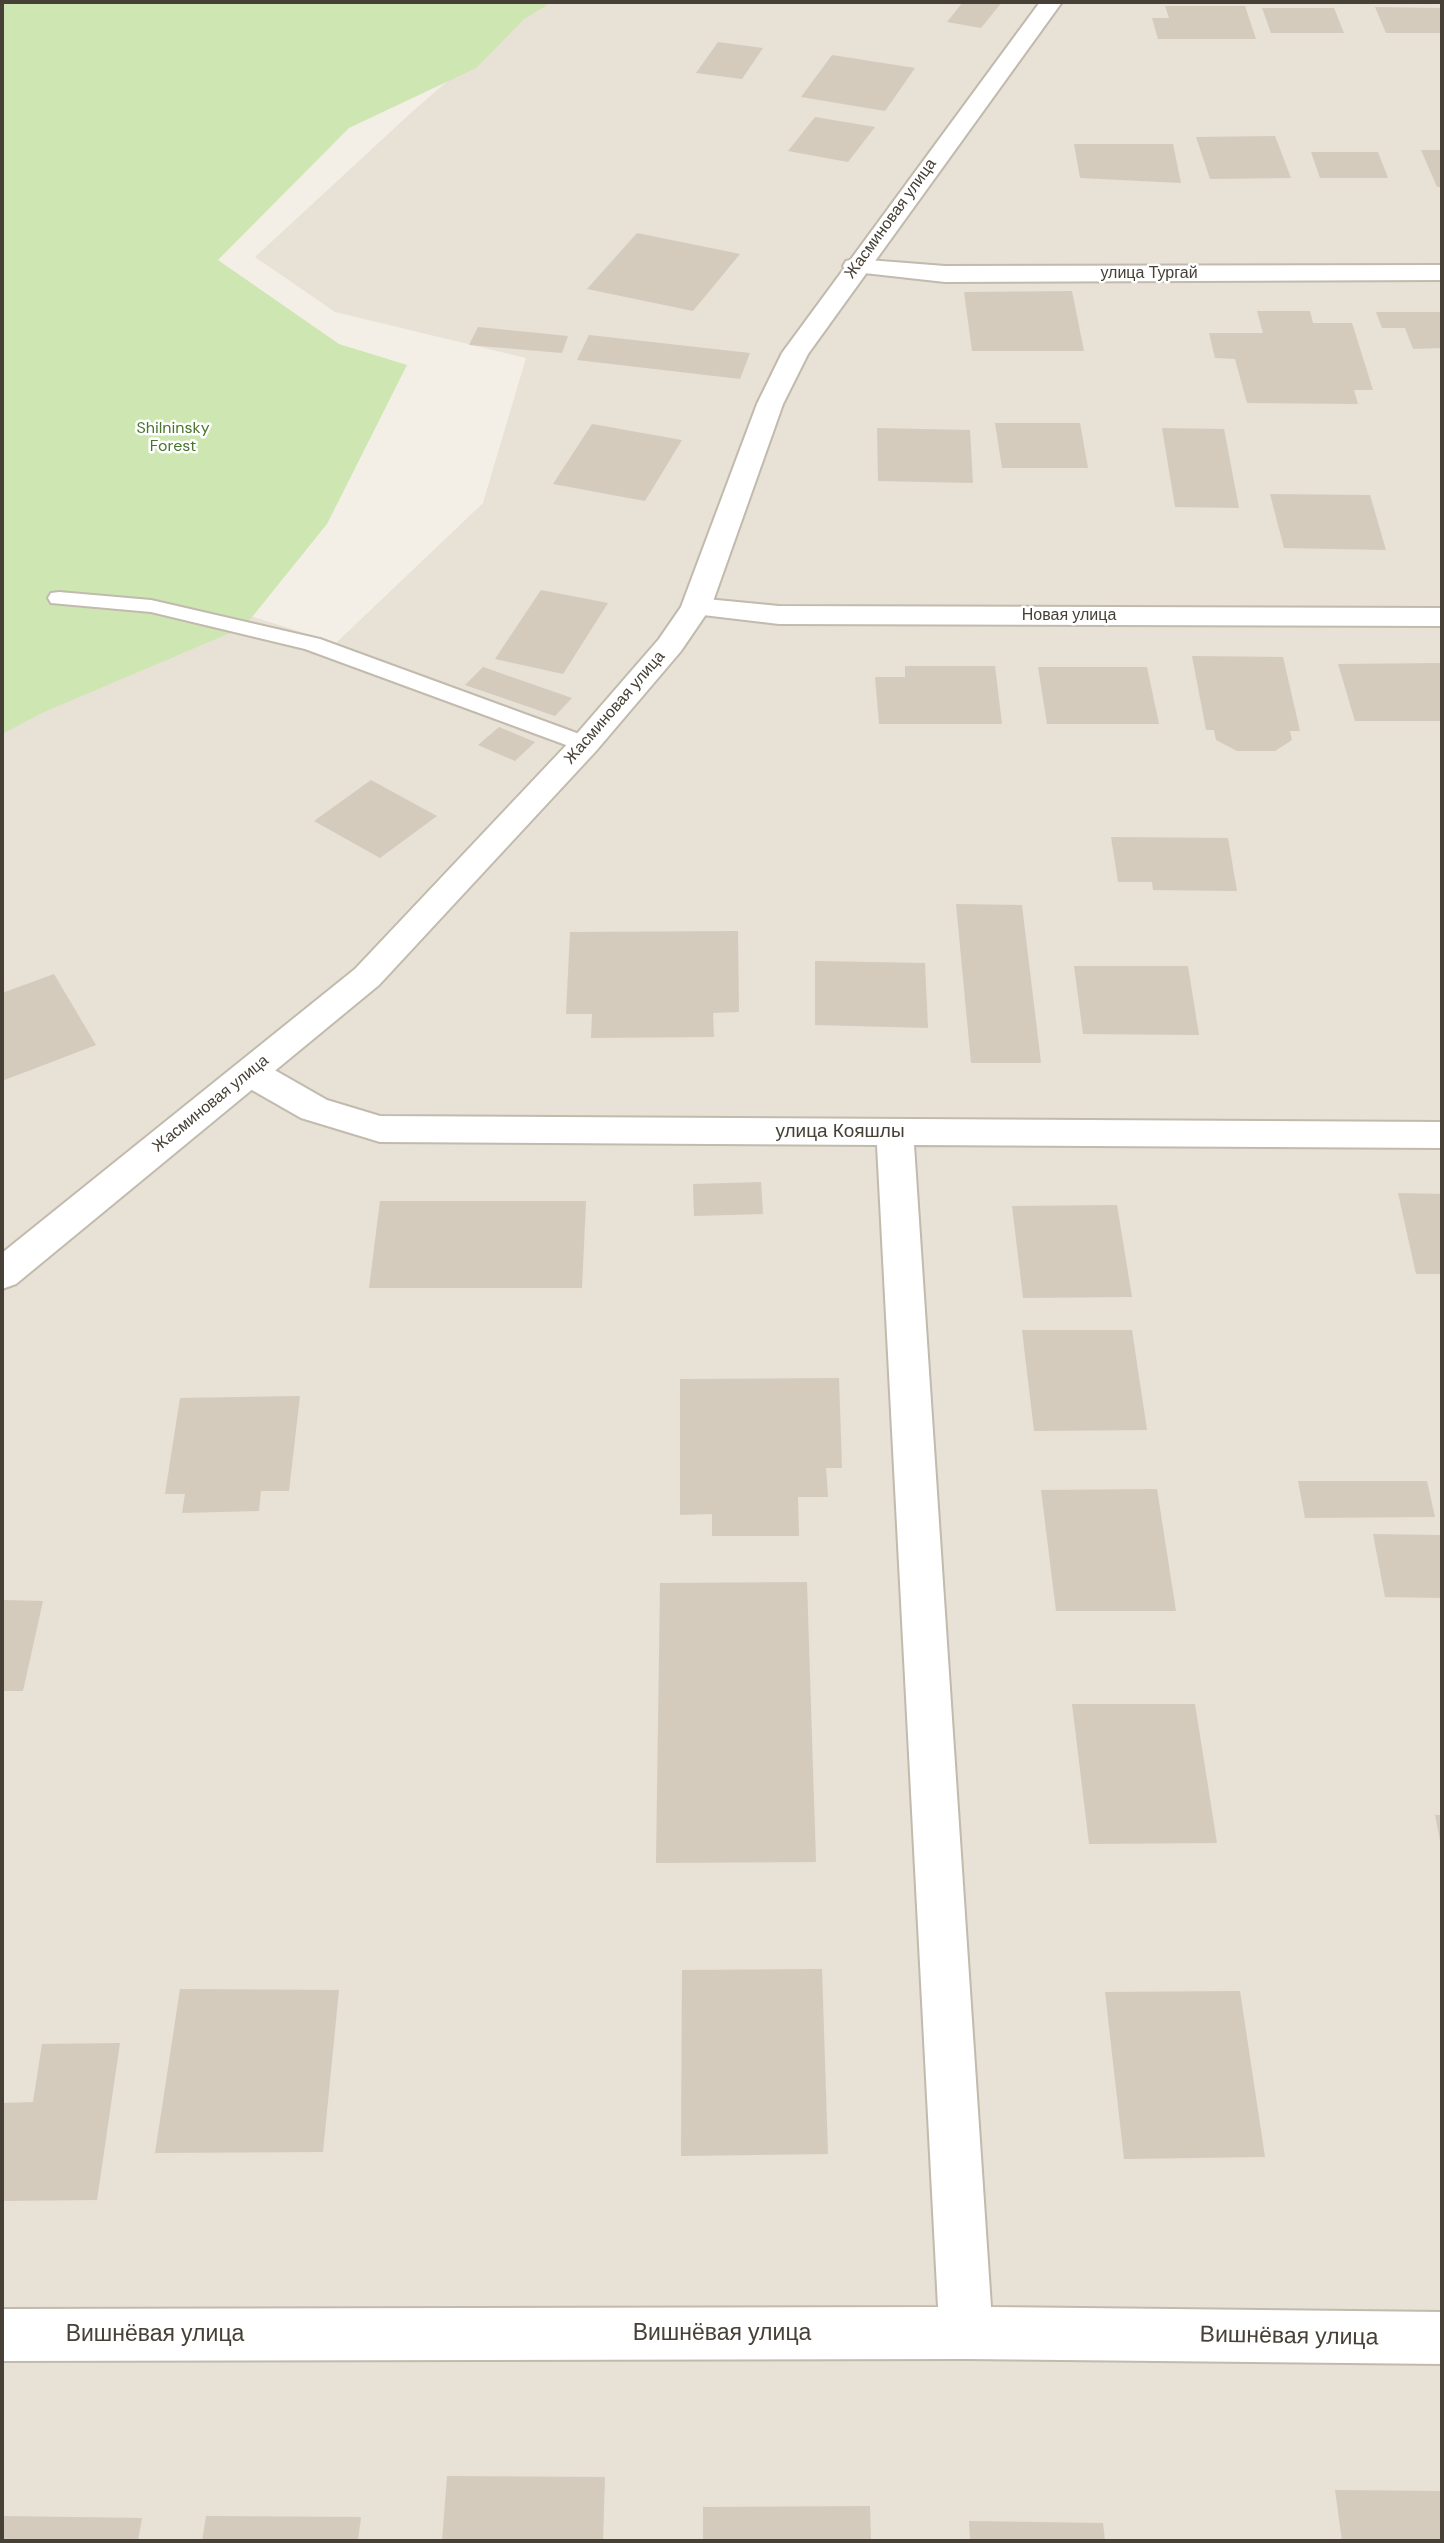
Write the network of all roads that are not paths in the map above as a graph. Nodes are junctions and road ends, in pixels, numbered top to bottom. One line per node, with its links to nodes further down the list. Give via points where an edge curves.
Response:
1 (1051, 2): 2 (street, Жасминовая улица)
2 (855, 266): 3 (street, улица Тургай, via 945,274); 5 (street, Жасминовая улица, via 785,372)
3 (1442, 273)
4 (59, 598): 7 (lane, via 151,606 312,644)
5 (696, 607): 6 (street, Новая улица, via 779,615); 7 (street, Жасминовая улица, via 670,645)
6 (1442, 617)
7 (585, 744): 8 (street, Жасминовая улица, via 366,977)
8 (251, 1073): 9 (street, улица Кояшлы, via 314,1109 380,1129); 11 (street, Жасминовая улица)
9 (895, 1132): 10 (street, улица Кояшлы); 12 (street)
10 (1442, 1135)
11 (2, 1274)
12 (966, 2333): 13 (street, Вишнёвая улица); 14 (street, Вишнёвая улица)
13 (2, 2335)
14 (1442, 2338)

